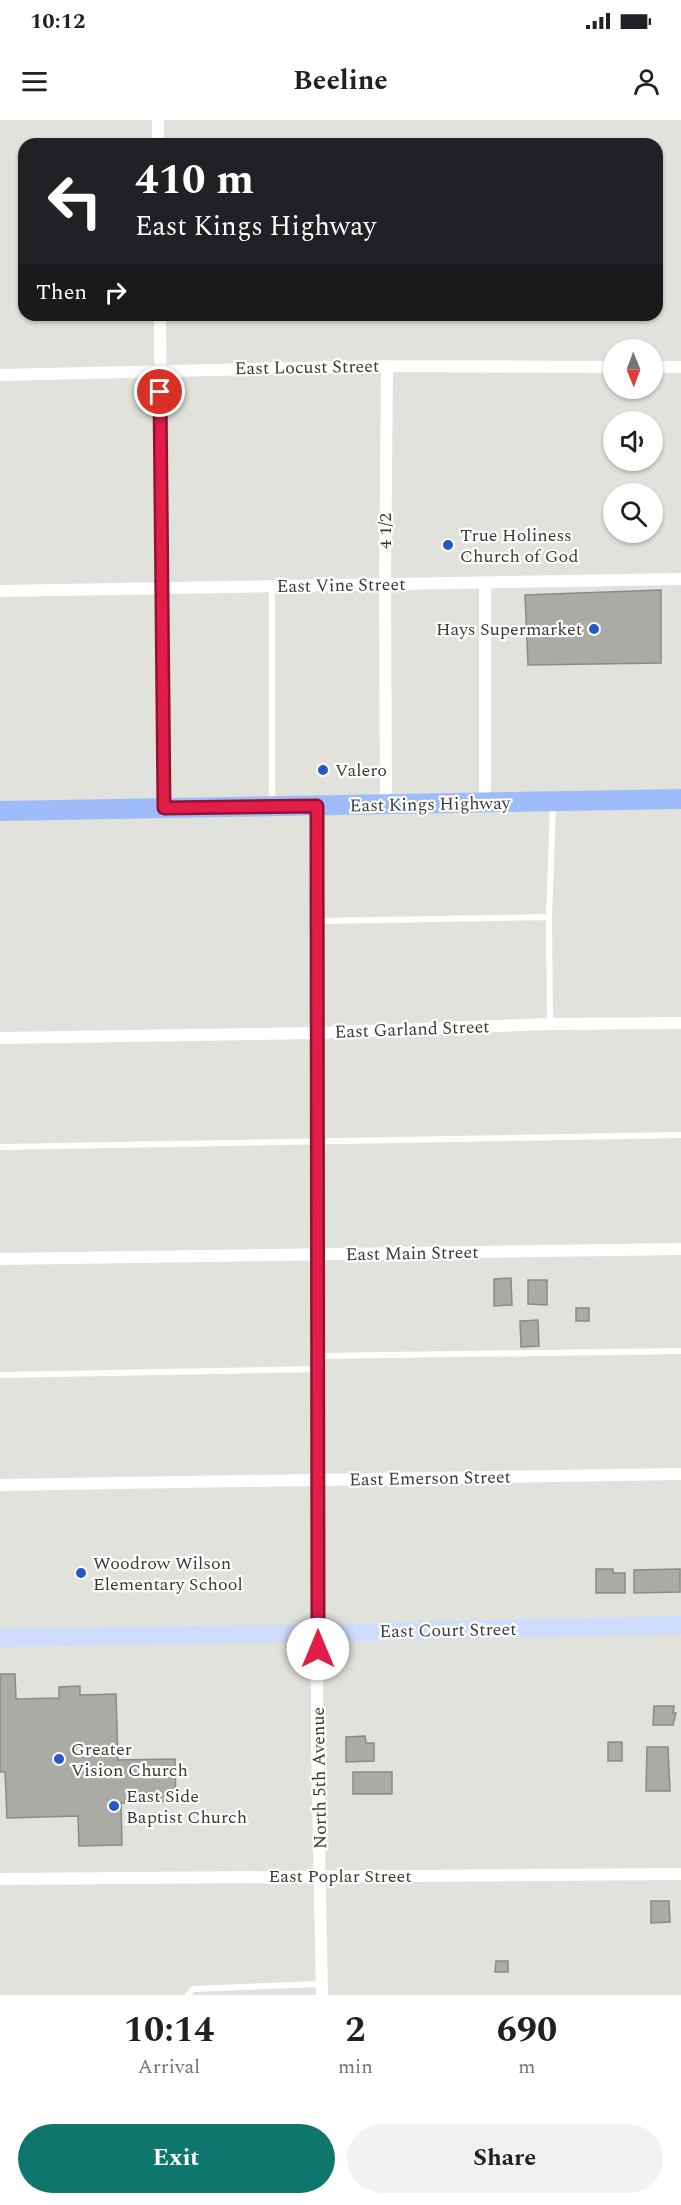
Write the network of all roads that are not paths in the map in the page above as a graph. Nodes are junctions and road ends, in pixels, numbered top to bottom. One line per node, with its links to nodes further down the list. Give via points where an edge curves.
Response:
1 (158, 120): 2 (street)
2 (158, 138)
3 (160, 321): 8 (street)
4 (387, 366): 5 (street, East Locust Street); 8 (street, East Locust Street); 12 (street, 4 1/2)
5 (603, 367)
6 (663, 367): 7 (street)
7 (681, 368)
8 (160, 370): 9 (street, East Locust Street); 14 (street)
9 (0, 375)
10 (681, 579): 11 (street, East Vine Street)
11 (485, 582): 12 (street, East Vine Street); 18 (street)
12 (385, 584): 13 (street, East Vine Street); 19 (street, 4 1/2)
13 (272, 587): 14 (street, East Vine Street); 21 (lane)
14 (162, 588): 15 (street, East Vine Street); 22 (street)
15 (0, 591)
16 (681, 799): 17 (main road, East Kings Highway)
17 (554, 801): 18 (main road, East Kings Highway); 24 (lane)
18 (484, 803): 19 (main road, East Kings Highway)
19 (386, 805): 20 (main road, East Kings Highway)
20 (317, 806): 21 (main road, East Kings Highway); 25 (street, North 5th Avenue)
21 (272, 807): 22 (main road, East Kings Highway)
22 (164, 808): 23 (main road, East Kings Highway)
23 (0, 811)
24 (549, 917): 25 (lane); 27 (lane)
25 (318, 921): 28 (street, North 5th Avenue)
26 (681, 1023): 27 (street, East Garland Street)
27 (550, 1024): 28 (street, East Garland Street)
28 (316, 1033): 29 (street, East Garland Street); 31 (street, North 5th Avenue)
29 (0, 1038)
30 (681, 1135): 31 (lane)
31 (317, 1143): 32 (lane); 34 (street, North 5th Avenue)
32 (0, 1147)
33 (681, 1249): 34 (street, East Main Street)
34 (317, 1254): 35 (street, East Main Street); 37 (street, North 5th Avenue)
35 (0, 1259)
36 (681, 1351): 37 (lane)
37 (316, 1362): 38 (lane); 40 (street, North 5th Avenue)
38 (0, 1375)
39 (681, 1474): 40 (street, East Emerson Street)
40 (318, 1480): 41 (street, East Emerson Street); 43 (street, North 5th Avenue)
41 (0, 1485)
42 (681, 1625): 43 (street, East Court Street)
43 (318, 1634): 44 (street, East Court Street); 46 (street, North 5th Avenue)
44 (0, 1638)
45 (681, 1875): 46 (street, East Poplar Street)
46 (320, 1876): 47 (street, East Poplar Street); 48 (street, North 5th Avenue)
47 (0, 1879)
48 (322, 1989): 49 (lane, via 193,1989)
49 (188, 1995)

